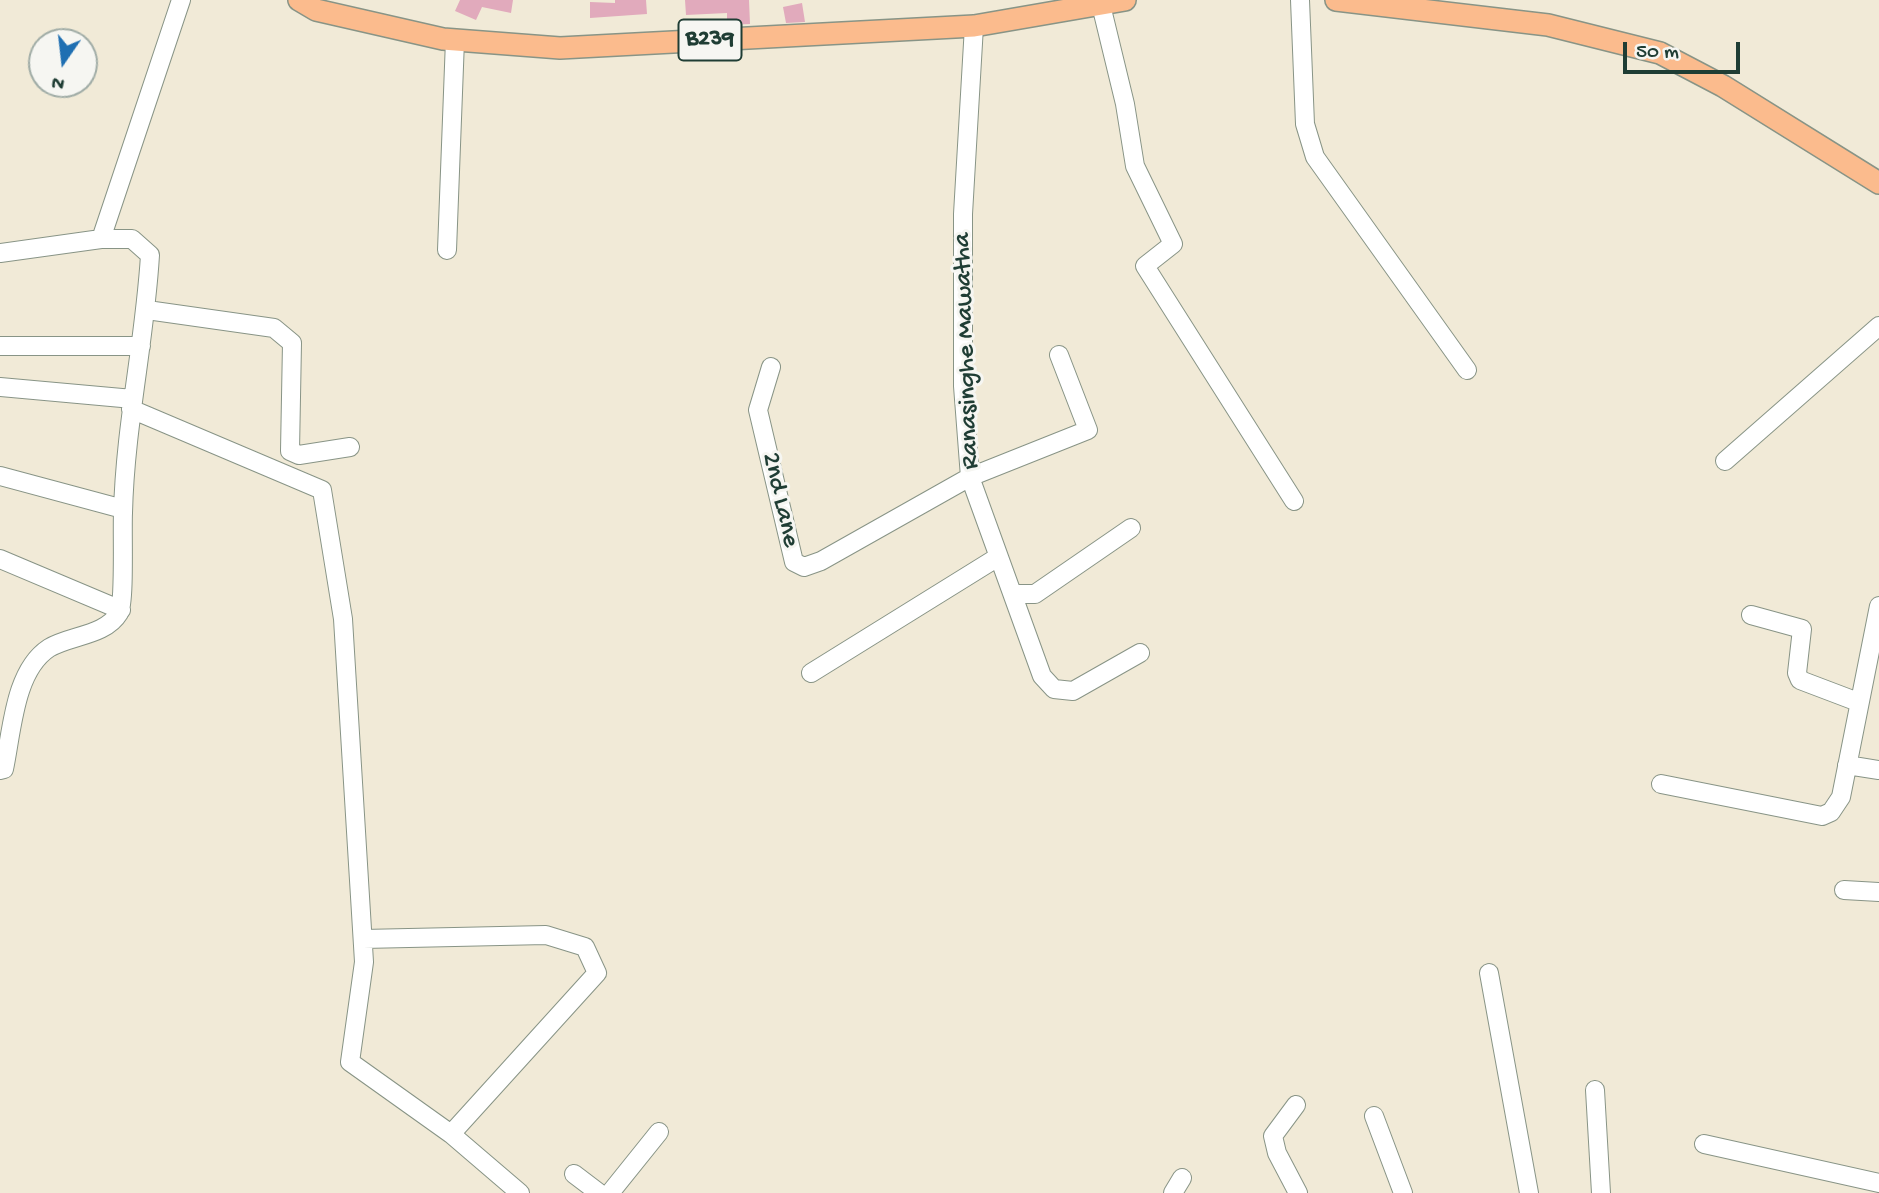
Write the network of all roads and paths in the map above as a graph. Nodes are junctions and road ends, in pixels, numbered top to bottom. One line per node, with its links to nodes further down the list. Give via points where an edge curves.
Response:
1 (181, 0): 12 (street)
2 (299, 0): 10 (main road, B239, via 316,10)
3 (1125, 0): 6 (main road, B239)
4 (1300, 0): 21 (street, via 1305,124 1315,157)
5 (1336, 0): 7 (main road)
6 (1101, 5): 8 (main road, B239); 28 (street, via 1135,166 1173,244 1145,266)
7 (1420, 5): 11 (main road, via 1548,25 1660,53 1723,86)
8 (1059, 6): 9 (main road, B239)
9 (974, 26): 10 (main road, B239, via 560,48); 27 (street, Ranasinghe Mawatha, via 963,214 963,386)
10 (451, 40): 13 (street)
11 (1879, 183)
12 (101, 239): 14 (street); 15 (street, via 132,239 150,255)
13 (443, 244)
14 (0, 253)
15 (147, 310): 18 (street); 24 (street, via 274,328 292,343 290,450 299,455)
16 (1879, 326): 25 (street)
17 (0, 346): 18 (street)
18 (141, 346): 23 (street)
19 (1059, 355): 27 (street, via 1088,430)
20 (771, 366): 27 (street, 2nd Lane, via 758,410 794,562 804,566 821,561)
21 (1467, 370)
22 (0, 387): 23 (street)
23 (132, 404): 29 (street); 46 (street, via 322,490 343,619)
24 (350, 447)
25 (1725, 461)
26 (0, 476): 29 (street)
27 (970, 477): 31 (street, Ranasinghe Mawatha)
28 (1294, 501)
29 (123, 509): 35 (street)
30 (1131, 528): 33 (street, via 1035,594)
31 (999, 557): 33 (street, Ranasinghe Mawatha); 38 (street)
32 (0, 559): 35 (street)
33 (1013, 594): 37 (street, Ranasinghe Mawatha, via 1042,676 1054,689 1073,691)
34 (1879, 606): 39 (street)
35 (121, 610): 41 (street, via 110,624 49,648 31,666 17,705 5,769)
36 (1751, 615): 39 (street, via 1802,629 1800,680)
37 (1140, 653)
38 (810, 673)
39 (1858, 702): 40 (street)
40 (1847, 765): 42 (street); 43 (street, via 1841,797 1831,812 1822,816)
41 (0, 770)
42 (1879, 770)
43 (1661, 783)
44 (1844, 890): 45 (street)
45 (1879, 892)
46 (363, 939): 52 (street, via 365,962 350,1062); 52 (street, via 546,936 585,947 597,973)
47 (1489, 973): 61 (street)
48 (1595, 1090): 62 (street)
49 (1296, 1105): 59 (street, via 1273,1136)
50 (1374, 1116): 60 (street)
51 (659, 1132): 58 (street)
52 (451, 1135): 56 (street)
53 (1704, 1144): 55 (street)
54 (574, 1174): 57 (street)
55 (1879, 1183)
56 (520, 1193)
57 (599, 1193)
58 (610, 1193)
59 (1298, 1193)
60 (1403, 1193)
61 (1529, 1193)
62 (1601, 1193)

